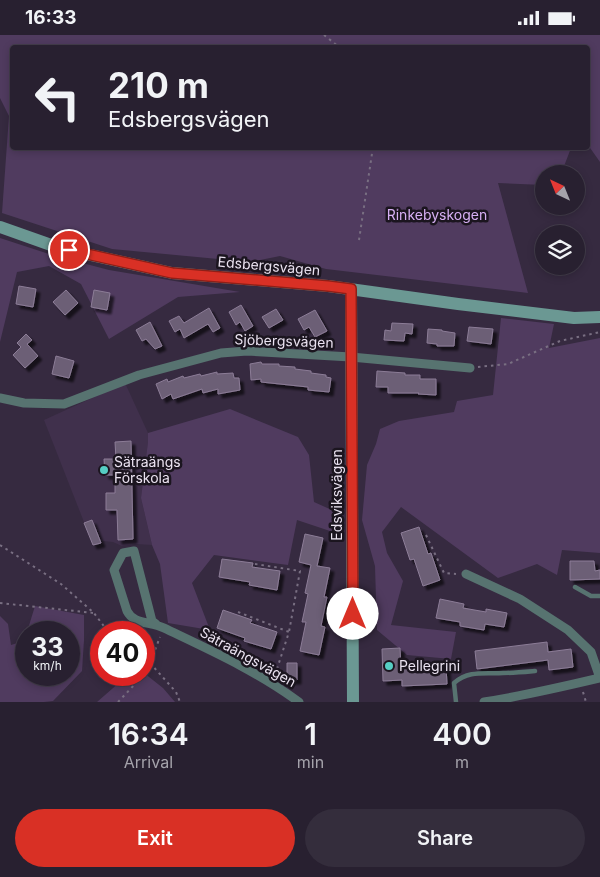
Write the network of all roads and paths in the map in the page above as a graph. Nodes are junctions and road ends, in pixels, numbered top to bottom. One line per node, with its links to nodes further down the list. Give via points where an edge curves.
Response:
1 (324, 35): 2 (path)
2 (336, 45)
3 (373, 150): 5 (path)
4 (0, 227): 6 (main road, Edsbergsvägen, via 51,245 172,273)
5 (359, 240)
6 (351, 289): 7 (main road, Edsbergsvägen, via 574,318); 9 (main road, Edsviksvägen)
7 (600, 317)
8 (600, 332): 10 (path, via 560,341 508,364)
9 (351, 357): 10 (street, Sjöbergsvägen); 11 (street, Sjöbergsvägen, via 247,351 221,353 139,375 64,404 24,403); 33 (main road, Edsviksvägen)
10 (470, 368)
11 (0, 398)
12 (426, 535): 15 (path, via 444,573)
13 (0, 545): 20 (path, via 60,584)
14 (255, 563): 23 (path, via 300,571)
15 (466, 575): 27 (street, via 520,599 568,630 591,652)
16 (575, 587): 17 (lane, via 591,596)
17 (600, 596)
18 (0, 603): 20 (path)
19 (238, 612): 23 (path)
20 (94, 613): 21 (path)
21 (100, 621)
22 (160, 626): 22 (street, Sätraängsvägen, via 130,617 114,570 123,553 134,551 152,621); 24 (path); 28 (street, Sätraängsvägen, via 224,656)
23 (290, 632): 28 (path)
24 (155, 644)
25 (155, 669): 31 (path, via 176,692)
26 (535, 671): 34 (lane, via 473,673 461,677 454,683)
27 (600, 677): 35 (street)
28 (272, 685): 32 (street, Sätraängsvägen)
29 (133, 686): 30 (path)
30 (118, 702)
31 (180, 702)
32 (298, 702)
33 (353, 702)
34 (456, 702)
35 (484, 702)

